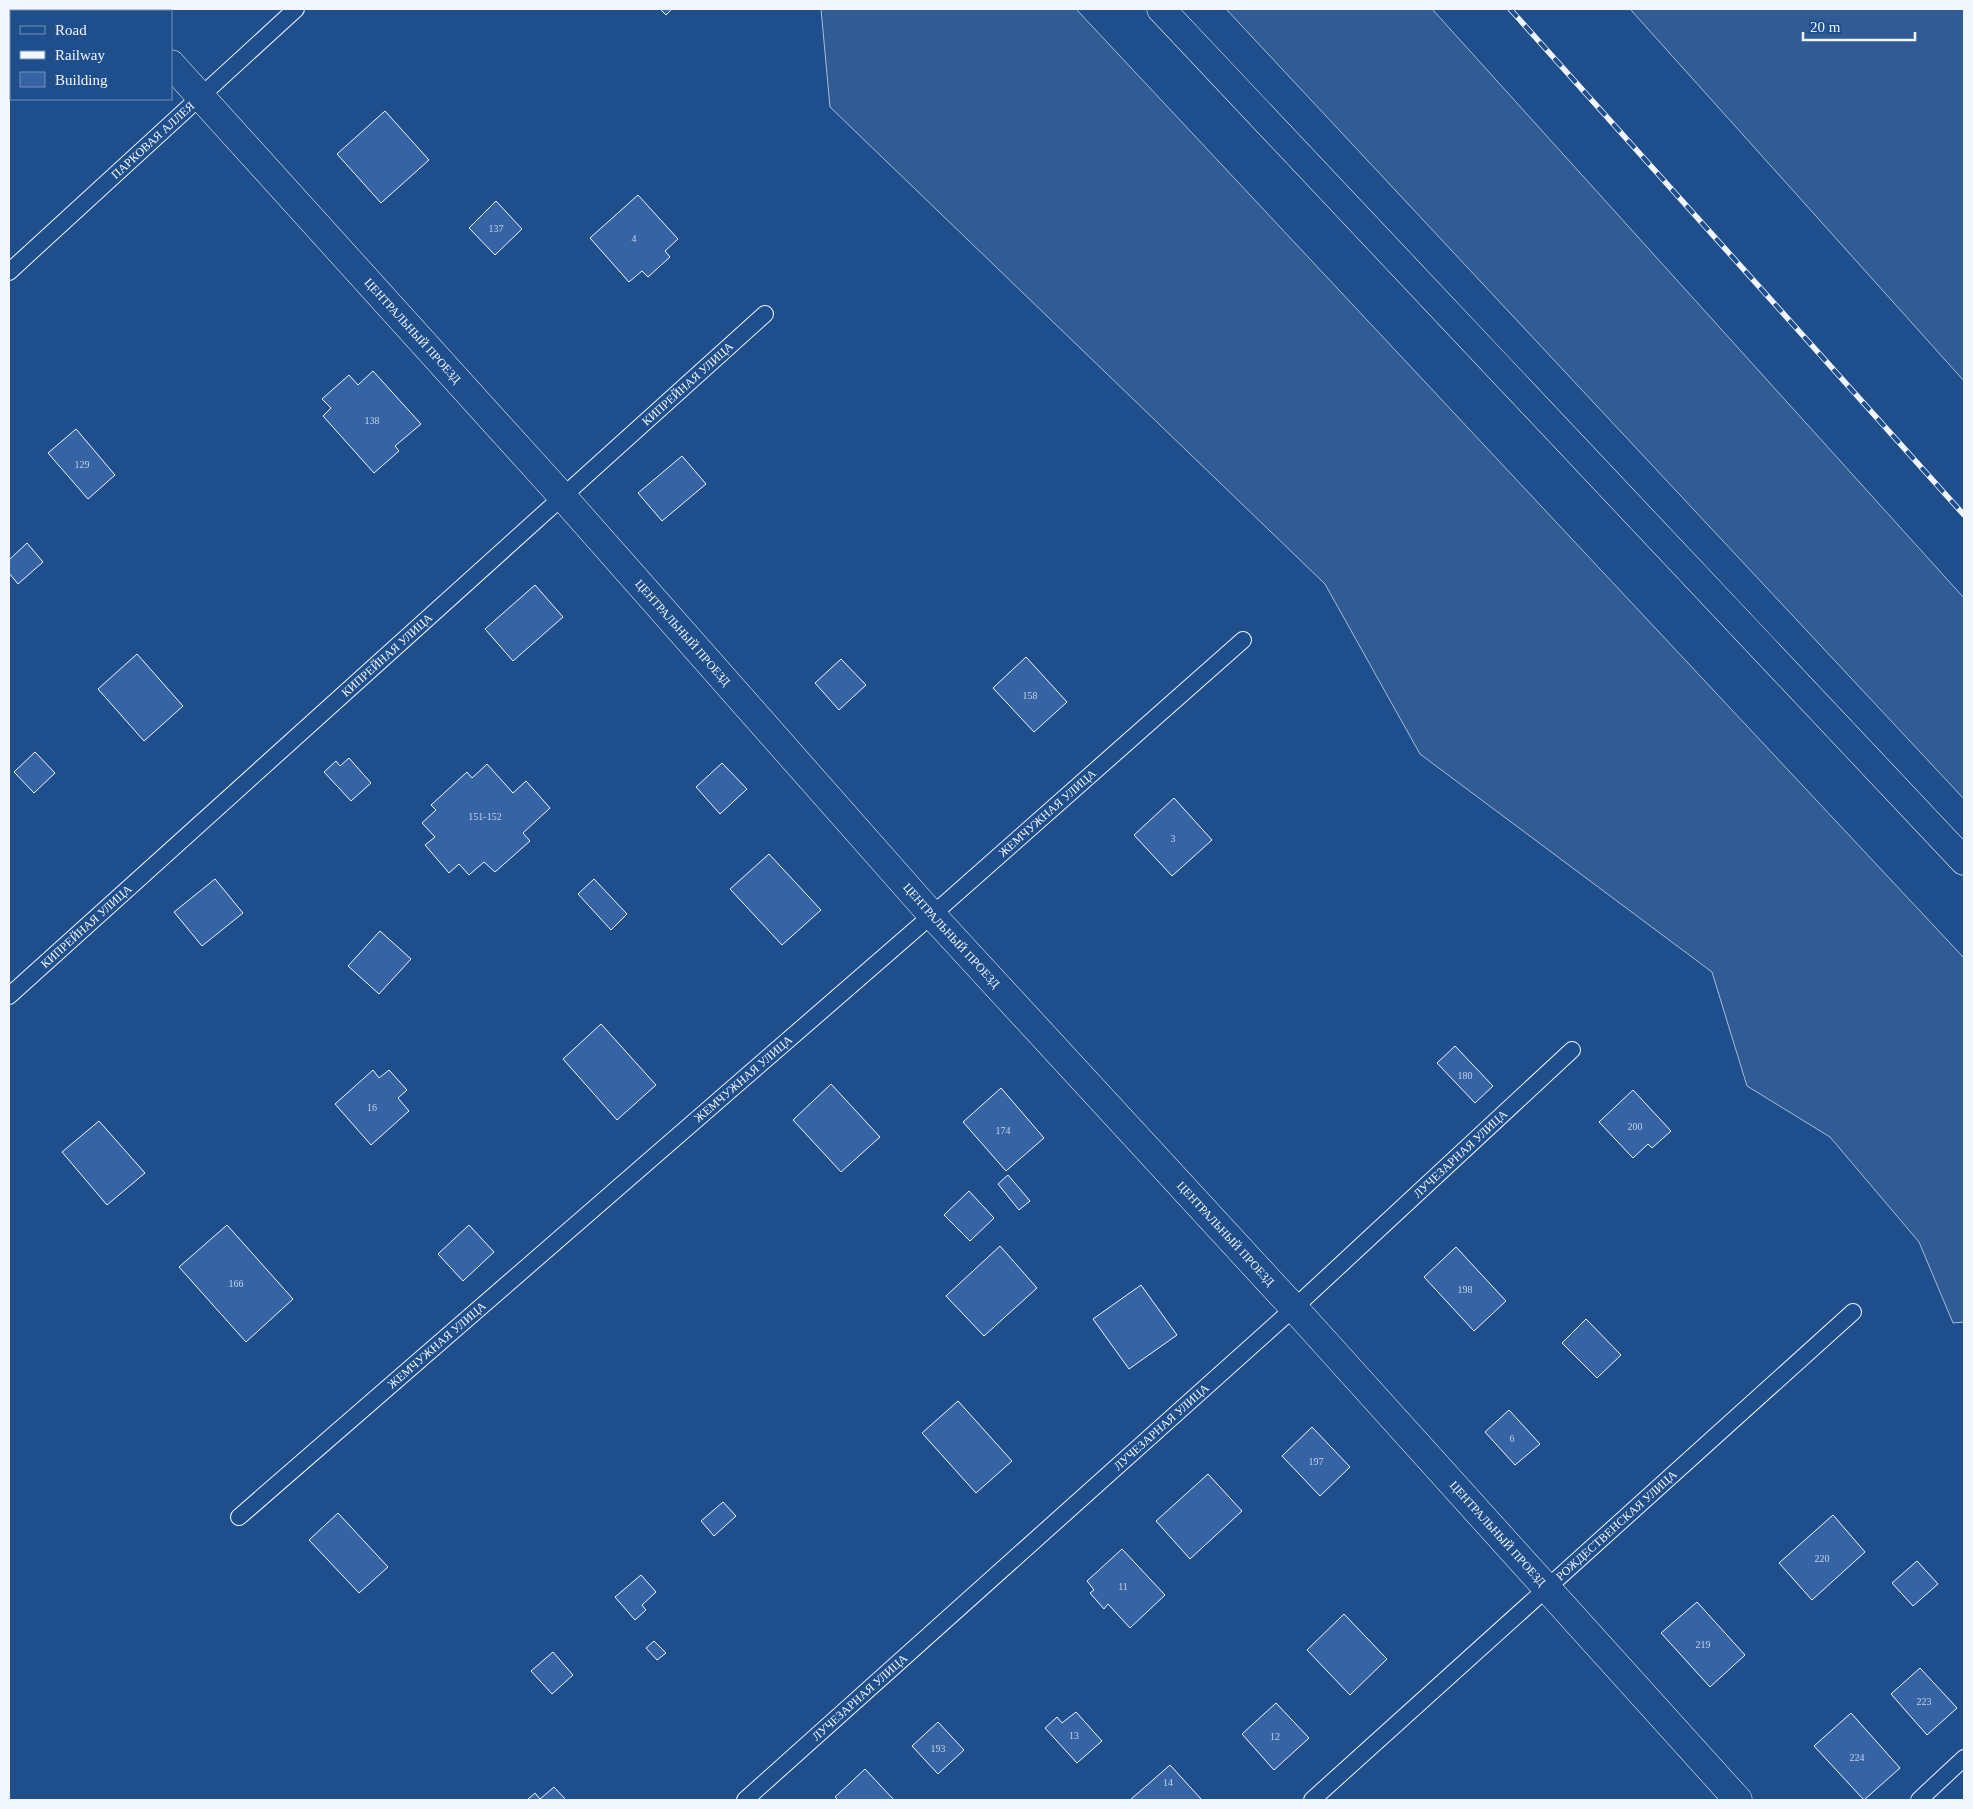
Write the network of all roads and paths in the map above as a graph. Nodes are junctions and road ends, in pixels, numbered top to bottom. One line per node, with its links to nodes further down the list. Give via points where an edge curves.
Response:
1 (296, 9): 4 (lane, ПАРКОВАЯ АЛЛЕЯ)
2 (1161, 9): 9 (street)
3 (172, 65): 4 (street, ЦЕНТРАЛЬНЫЙ ПРОЕЗД)
4 (200, 96): 5 (lane, ПАРКОВАЯ АЛЛЕЯ); 7 (street, ЦЕНТРАЛЬНЫЙ ПРОЕЗД)
5 (9, 272)
6 (765, 314): 7 (lane, КИПРЕЙНАЯ УЛИЦА)
7 (562, 496): 10 (street, ЦЕНТРАЛЬНЫЙ ПРОЕЗД); 11 (lane, КИПРЕЙНАЯ УЛИЦА)
8 (1244, 640): 10 (lane, ЖЕМЧУЖНАЯ УЛИЦА)
9 (1964, 861)
10 (932, 915): 13 (street, ЦЕНТРАЛЬНЫЙ ПРОЕЗД); 15 (lane, ЖЕМЧУЖНАЯ УЛИЦА)
11 (9, 996)
12 (1572, 1050): 13 (lane, ЛУЧЕЗАРНАЯ УЛИЦА)
13 (1294, 1308): 16 (street, ЦЕНТРАЛЬНЫЙ ПРОЕЗД); 18 (lane, ЛУЧЕЗАРНАЯ УЛИЦА)
14 (1853, 1312): 16 (lane, РОЖДЕСТВЕНСКАЯ УЛИЦА)
15 (239, 1517)
16 (1546, 1589): 19 (lane, РОЖДЕСТВЕНСКАЯ УЛИЦА); 20 (street, ЦЕНТРАЛЬНЫЙ ПРОЕЗД)
17 (1964, 1758): 21 (lane)
18 (745, 1800)
19 (1312, 1800)
20 (1738, 1800)
21 (1919, 1800)

